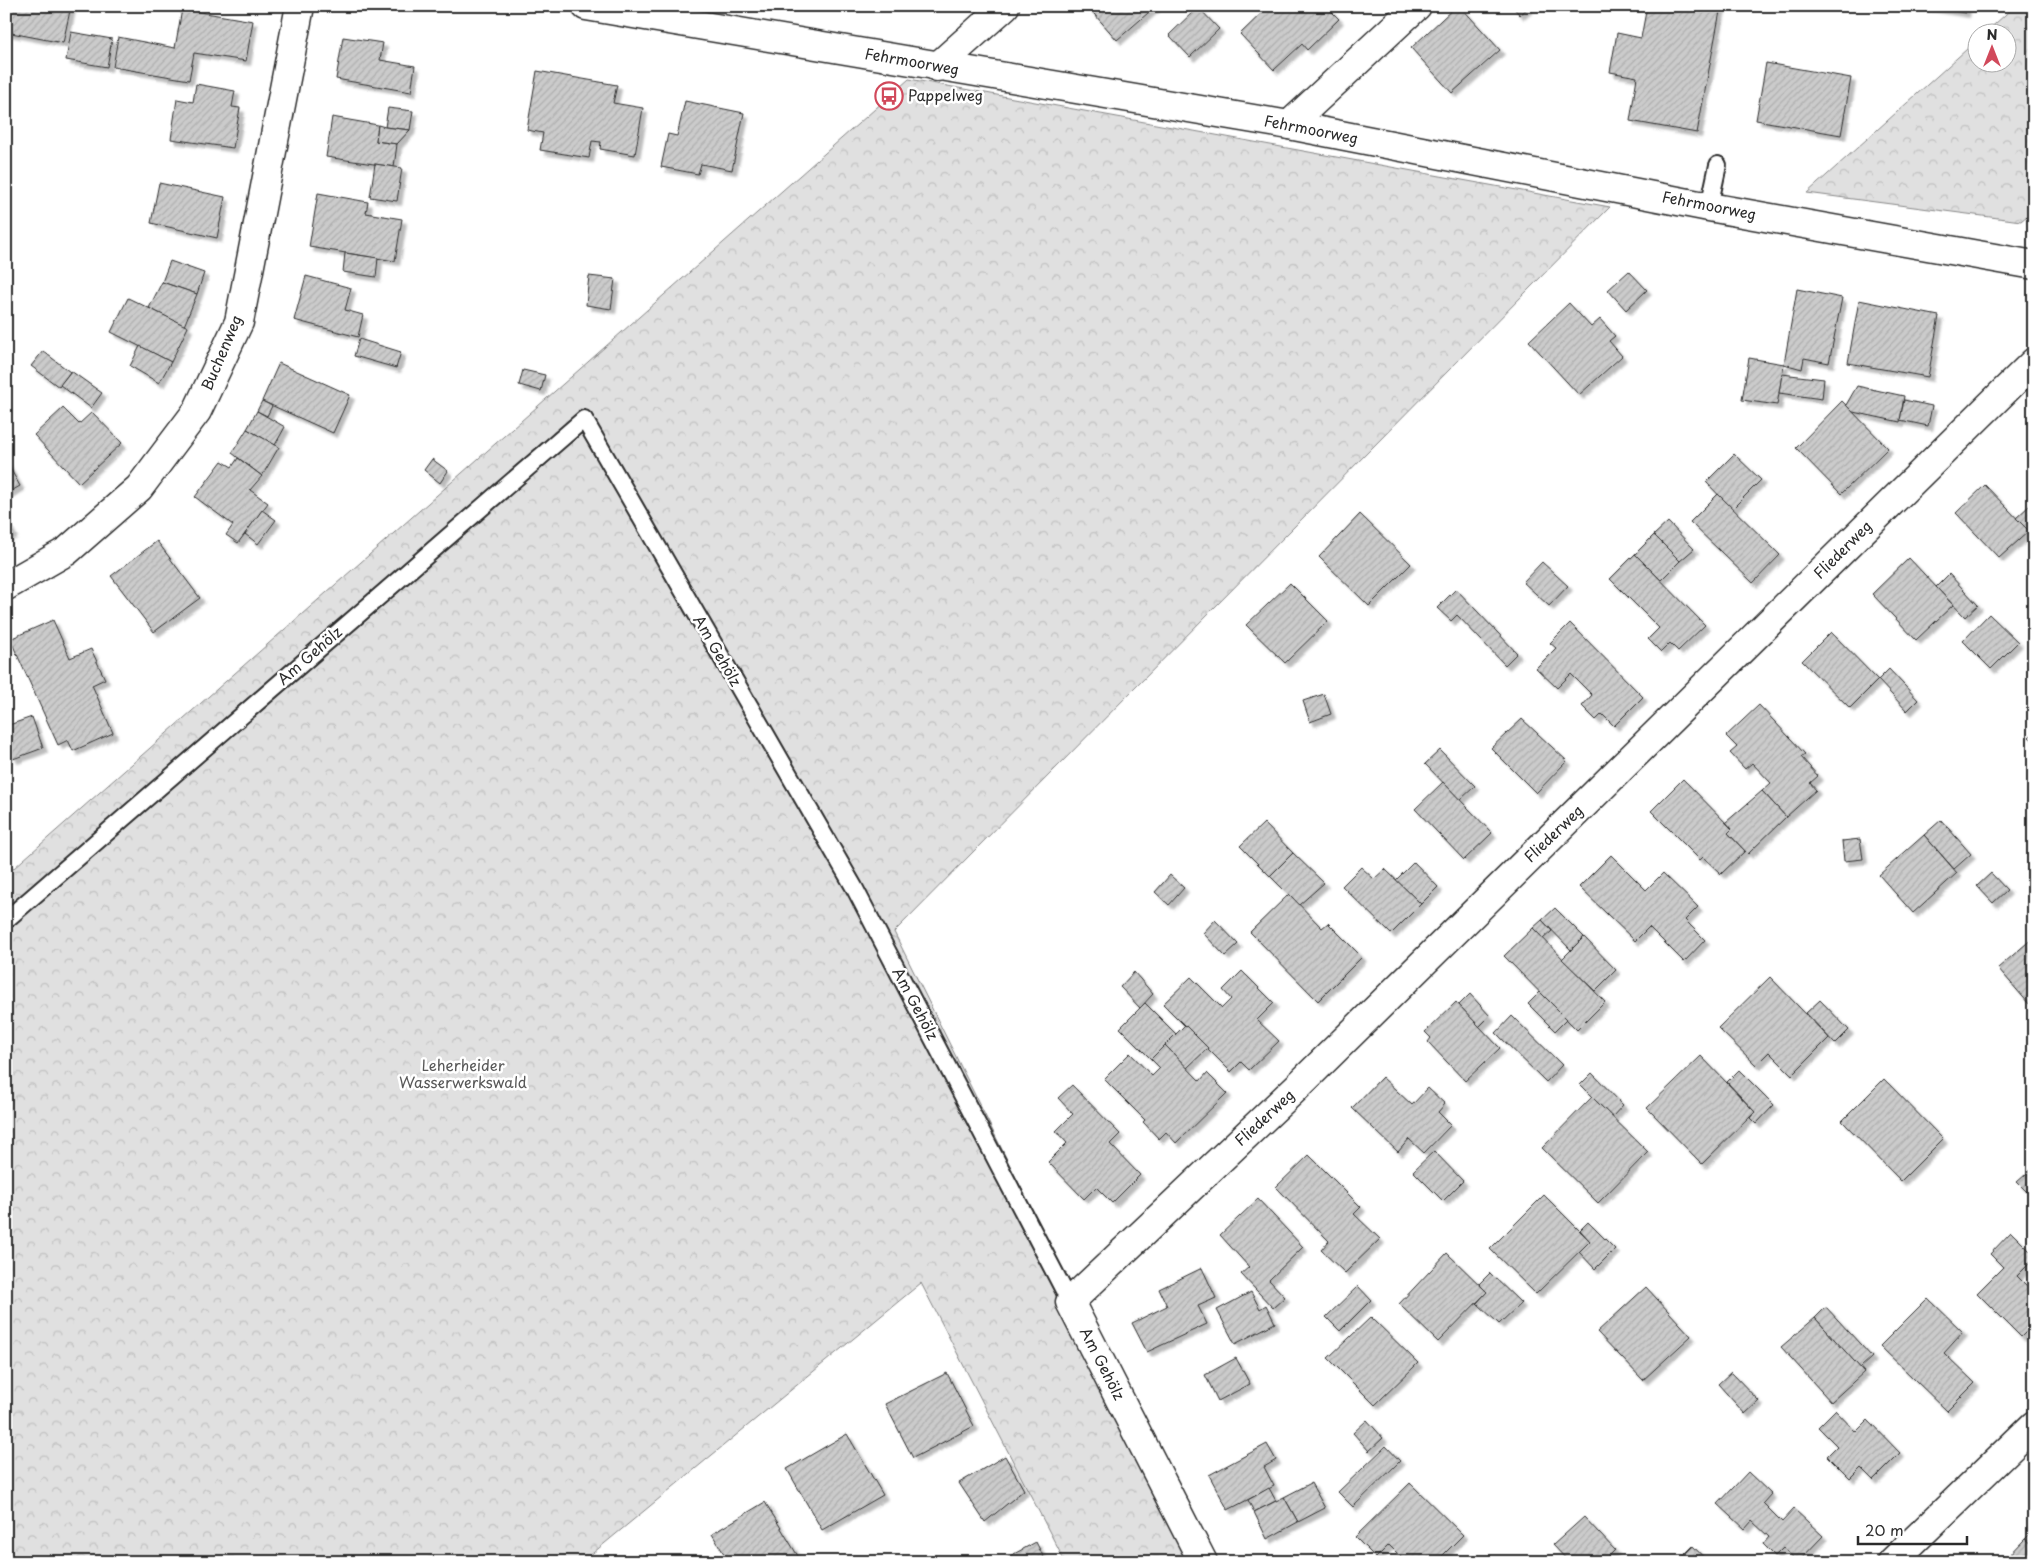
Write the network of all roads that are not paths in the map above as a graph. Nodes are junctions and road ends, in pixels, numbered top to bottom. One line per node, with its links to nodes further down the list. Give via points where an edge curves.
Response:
1 (300, 6): 11 (street, Buchenweg, via 239,322 197,411 138,488 67,551)
2 (586, 6): 5 (street, Fehrmoorweg)
3 (1005, 6): 5 (street)
4 (1417, 6): 6 (street)
5 (937, 66): 6 (street, Fehrmoorweg)
6 (1289, 125): 8 (street, Fehrmoorweg)
7 (1718, 165): 8 (lane)
8 (1709, 207): 9 (street, Fehrmoorweg)
9 (2034, 265)
10 (2034, 362): 13 (street, Fliederweg, via 1304,1080)
11 (6, 586)
12 (6, 920): 13 (lane, Am Gehölz, via 584,419 854,887)
13 (1070, 1302): 15 (street, Am Gehölz)
14 (2034, 1424): 16 (street)
15 (1203, 1562)
16 (1892, 1562)

